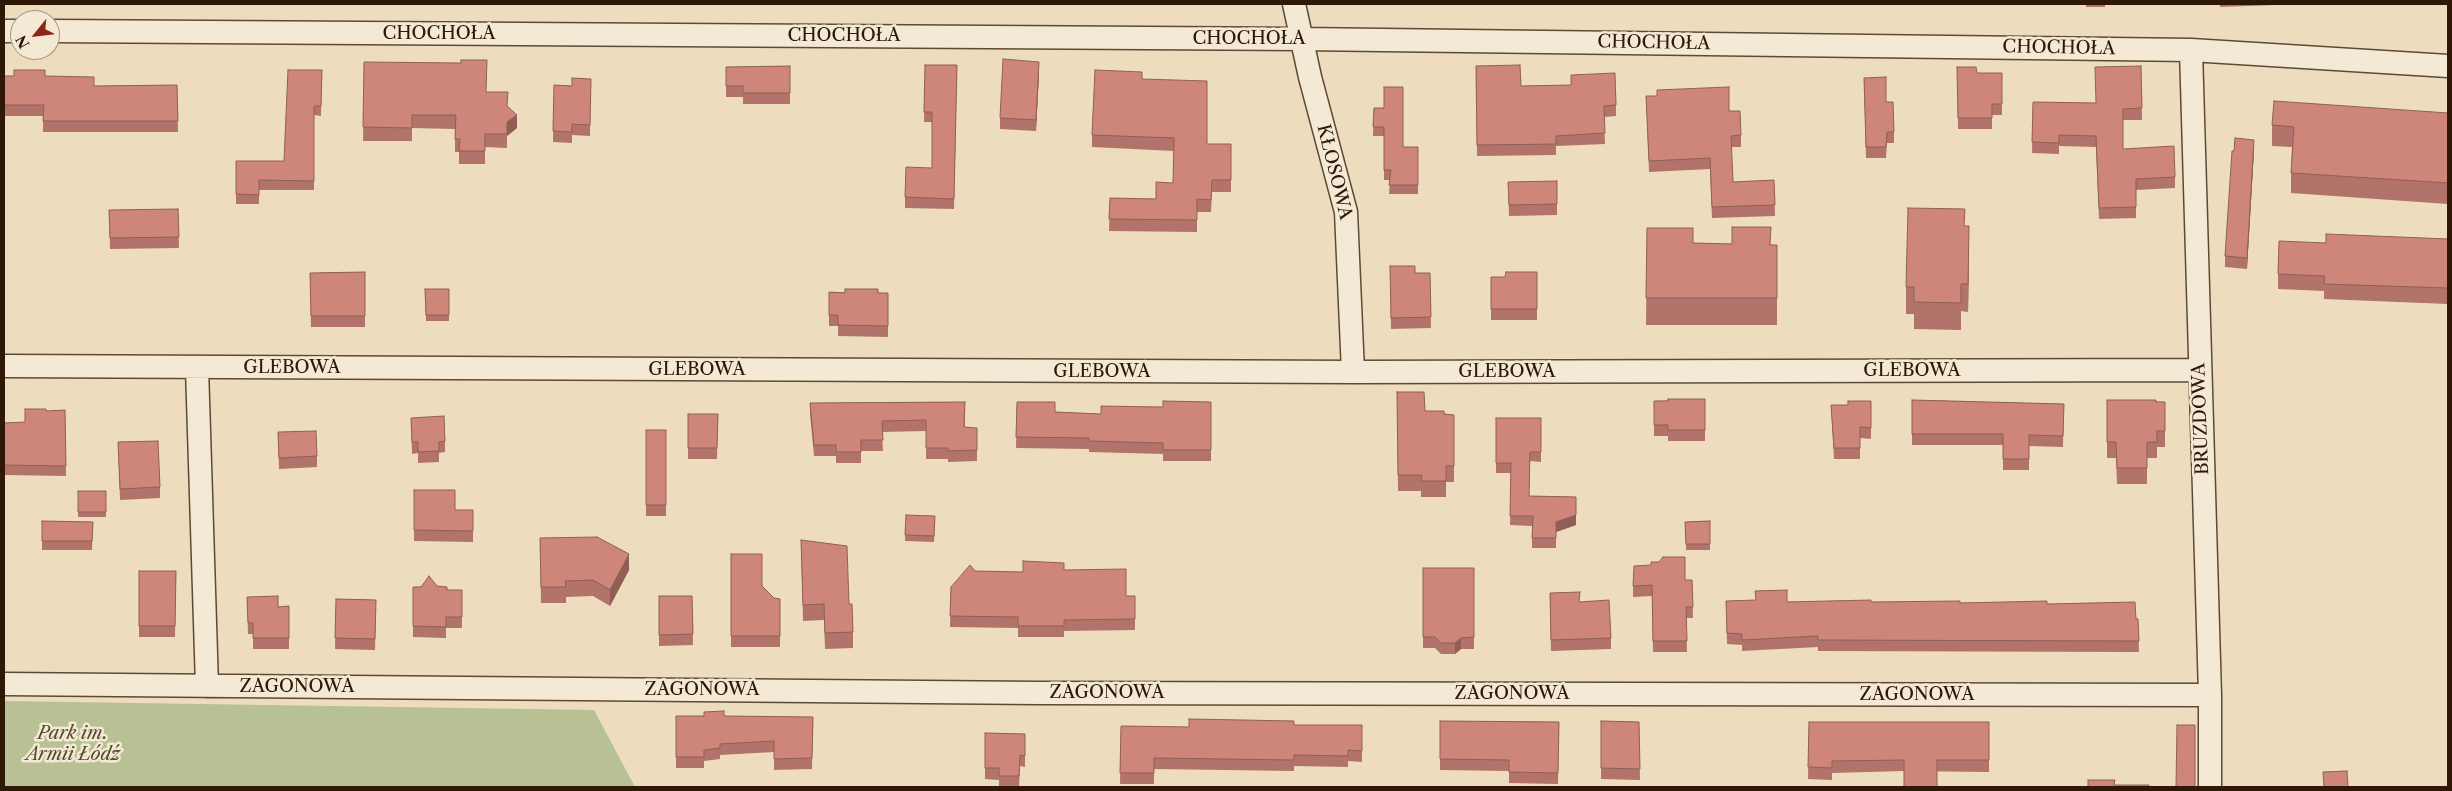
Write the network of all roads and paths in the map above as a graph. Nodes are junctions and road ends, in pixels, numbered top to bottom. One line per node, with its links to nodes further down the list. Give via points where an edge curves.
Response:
1 (1294, 4): 3 (street, KŁOSOWA)
2 (60, 32): 3 (street, CHOCHOŁA)
3 (1302, 39): 4 (street, CHOCHOŁA); 9 (street, KŁOSOWA, via 1346,212)
4 (2191, 50): 5 (street, CHOCHOŁA); 8 (street, BRUZDOWA)
5 (2448, 66)
6 (4, 366): 7 (street, GLEBOWA)
7 (197, 368): 9 (street, GLEBOWA); 11 (street)
8 (2200, 370): 9 (street, GLEBOWA); 12 (street, BRUZDOWA)
9 (1353, 372)
10 (4, 684): 11 (street, ZAGONOWA)
11 (207, 686): 12 (street, ZAGONOWA, via 1040,693)
12 (2210, 695): 13 (street, BRUZDOWA)
13 (2210, 787)

